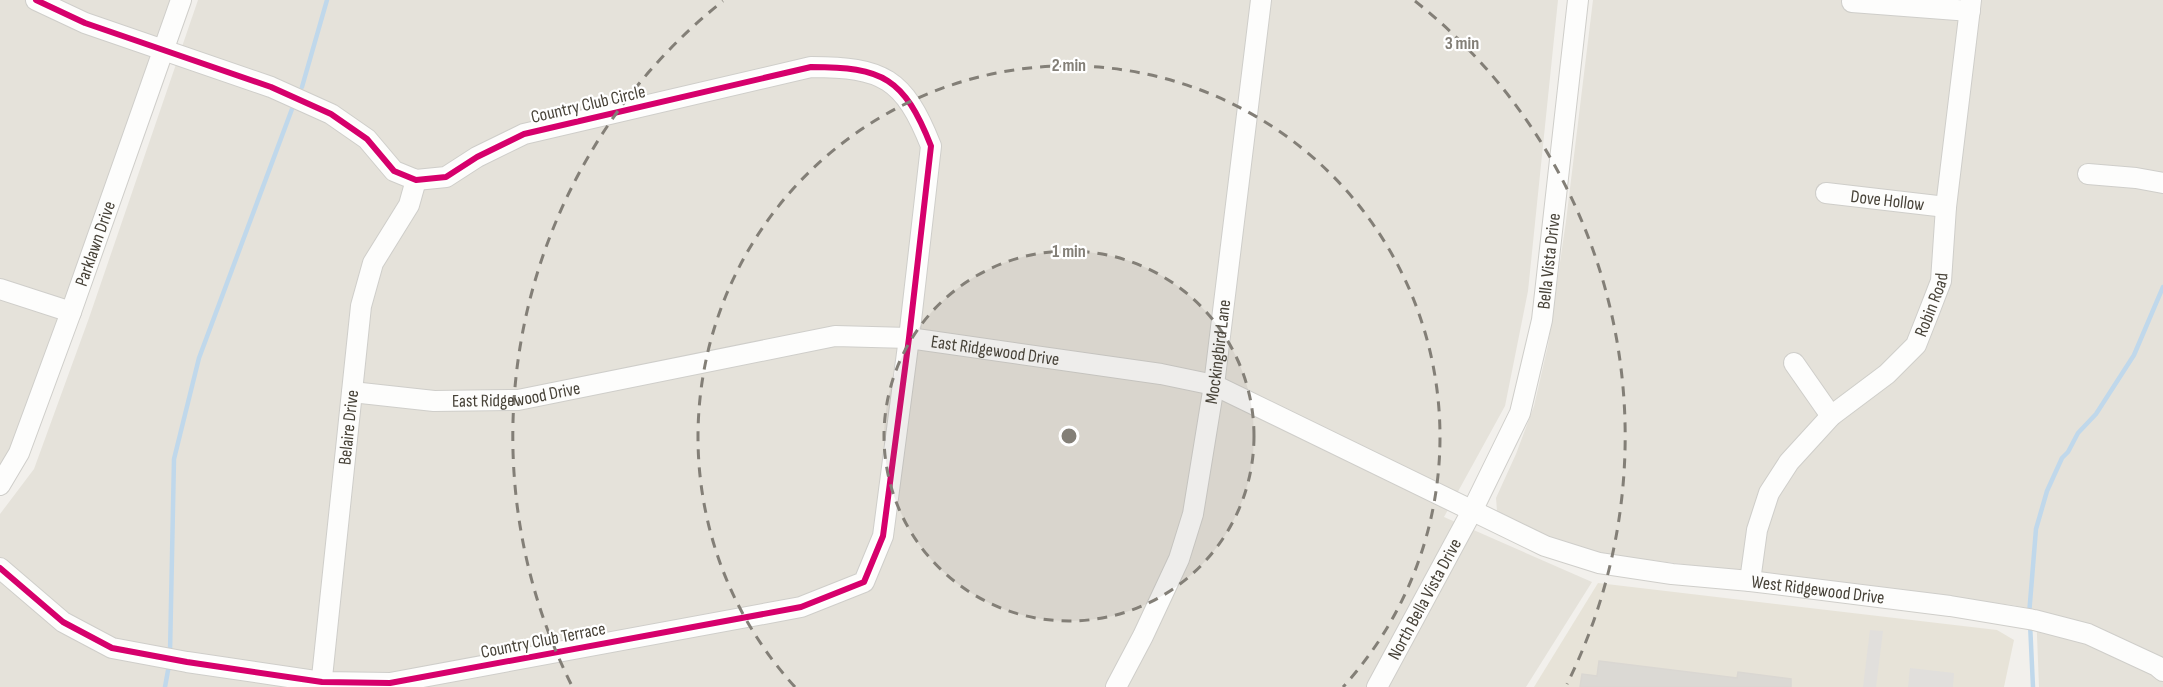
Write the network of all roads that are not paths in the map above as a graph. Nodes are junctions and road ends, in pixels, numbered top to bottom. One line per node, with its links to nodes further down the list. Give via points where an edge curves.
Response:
1 (36, 0): 7 (street, via 85,23)
2 (181, 0): 7 (street, Parklawn Drive)
3 (1261, 0): 17 (street, Mockingbird Lane)
4 (1578, 0): 21 (street, Bella Vista Drive, via 1542,320 1520,413)
5 (1852, 2): 6 (street)
6 (1970, 6): 12 (street, Robin Road)
7 (163, 49): 9 (street, via 271,87 331,114 367,139 394,171); 14 (street, Parklawn Drive)
8 (2088, 174): 10 (street)
9 (416, 180): 15 (street, Country Club Circle, via 446,177 524,134 811,67 873,72 902,90 920,118 931,146); 18 (street, Belaire Drive, via 409,205 373,262 361,306)
10 (2163, 183)
11 (1826, 194): 12 (street, Dove Hollow)
12 (1946, 207): 19 (street, Robin Road, via 1941,281 1916,345 1887,374)
13 (0, 289): 14 (street)
14 (71, 312): 20 (street, Parklawn Drive, via 19,453)
15 (909, 338): 17 (street, East Ridgewood Drive); 18 (street, East Ridgewood Drive, via 835,336 518,400 434,401); 25 (street, Country Club Terrace, via 883,536 864,582 801,607 390,684)
16 (1794, 363): 19 (street)
17 (1214, 385): 21 (street, East Ridgewood Drive); 26 (street, Mockingbird Lane, via 1193,514 1179,559)
18 (352, 392): 25 (street, Belaire Drive)
19 (1831, 416): 23 (street, Robin Road, via 1789,462 1769,494 1757,530)
20 (0, 485)
21 (1472, 511): 23 (street, West Ridgewood Drive, via 1545,546 1599,563); 27 (street, North Bella Vista Drive)
22 (0, 568): 25 (street, Country Club Terrace, via 63,622 112,648)
23 (1750, 581): 24 (street, West Ridgewood Drive, via 1950,606 2046,623 2088,634)
24 (2163, 671)
25 (321, 684)
26 (1116, 687)
27 (1377, 687)

